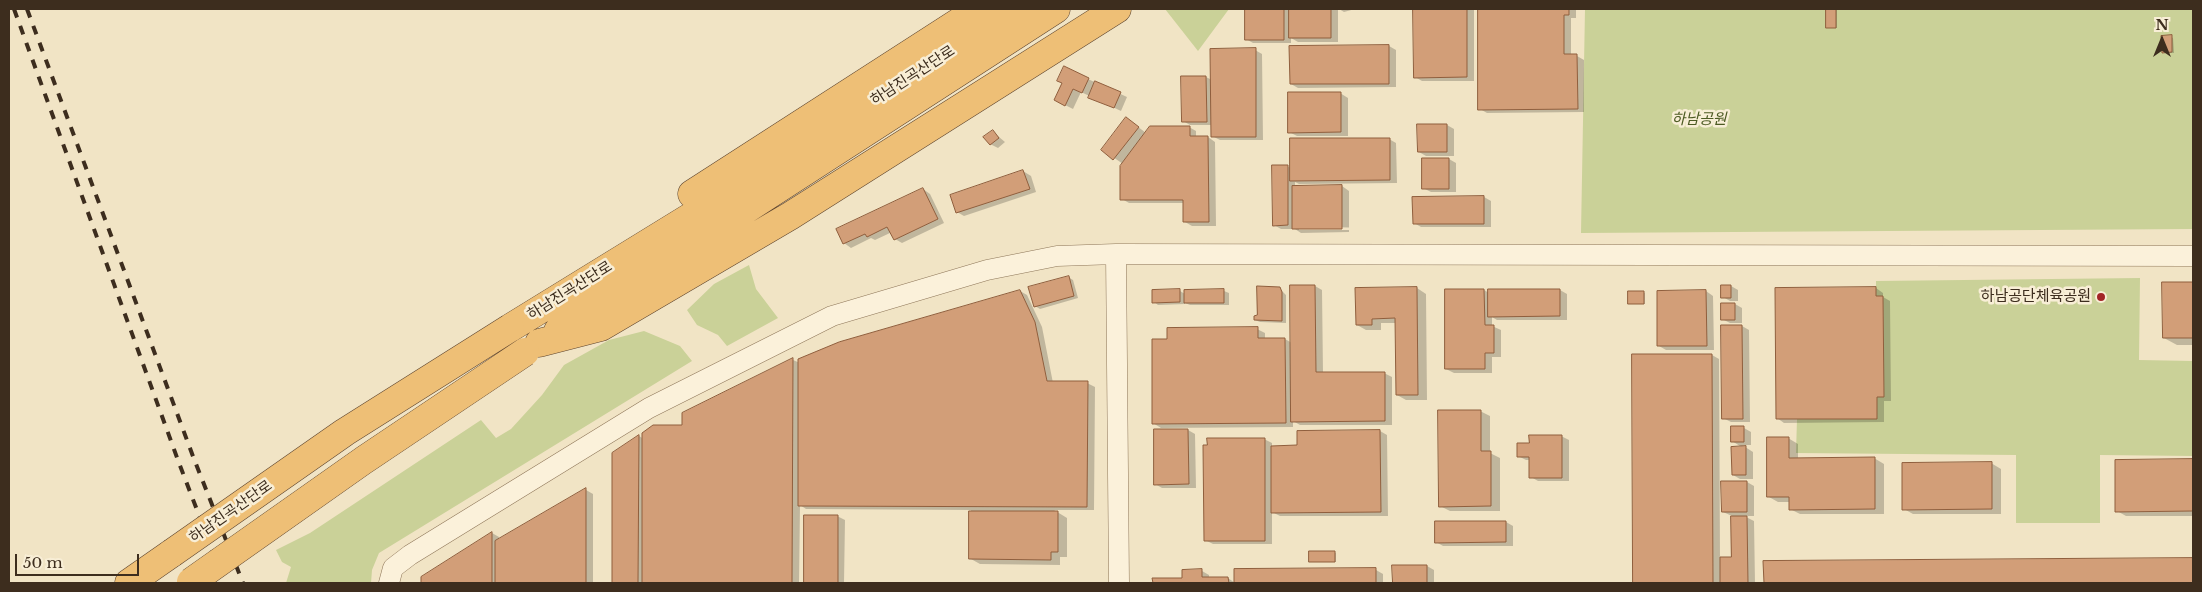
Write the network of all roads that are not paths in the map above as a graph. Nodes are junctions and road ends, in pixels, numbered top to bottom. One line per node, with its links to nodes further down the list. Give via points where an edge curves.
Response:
1 (979, 9): 7 (highway, via 541,293)
2 (1017, 9): 7 (highway, 하남진곡산단로, via 744,184)
3 (1056, 9): 8 (highway, 하남진곡산단로)
4 (1117, 9): 8 (highway, via 790,216 601,327)
5 (1116, 254): 6 (street); 11 (street, via 1057,256 987,270 832,316 649,408 410,555 393,568); 12 (street)
6 (2193, 256)
7 (510, 328): 9 (highway, 하남진곡산단로, bridge, via 345,432)
8 (532, 348): 10 (highway, 하남진곡산단로, bridge, via 364,460)
9 (130, 583)
10 (191, 583)
11 (389, 583)
12 (1119, 583)

